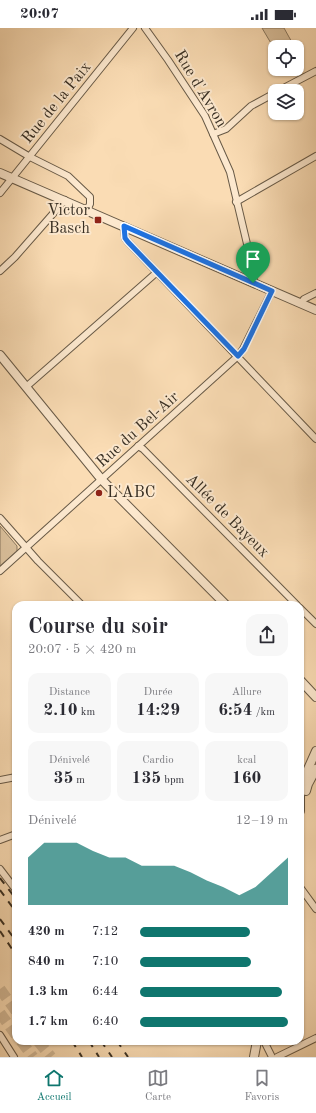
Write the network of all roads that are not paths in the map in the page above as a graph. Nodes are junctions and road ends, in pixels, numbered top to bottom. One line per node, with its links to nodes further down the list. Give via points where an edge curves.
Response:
1 (133, 28): 9 (street, Rue de la Paix)
2 (145, 28): 6 (street, Rue d'Avron, via 205,116)
3 (316, 71): 4 (street)
4 (291, 84)
5 (268, 97): 6 (street, via 251,106 226,129)
6 (213, 134): 14 (street, Rue d'Avron, via 230,172)
7 (0, 139): 9 (street)
8 (316, 156): 14 (street)
9 (30, 157): 11 (street, Rue de la Paix); 15 (street, via 68,176 90,197)
10 (0, 172): 11 (street)
11 (13, 178): 12 (street, Rue de la Paix); 13 (street)
12 (0, 193)
13 (65, 200): 15 (street); 17 (street)
14 (236, 202): 19 (street, Rue d'Avron, via 252,265)
15 (87, 210): 16 (street)
16 (124, 226): 18 (street, via 125,238); 19 (street)
17 (0, 271)
18 (156, 273): 25 (street); 26 (street)
19 (253, 283): 20 (street)
20 (272, 291): 22 (street); 25 (street, Rue du Bel-Air, via 244,349)
21 (316, 293): 22 (street, via 304,299)
22 (301, 304): 23 (street)
23 (316, 310)
24 (0, 356): 26 (street)
25 (238, 356): 27 (street); 28 (street, Rue du Bel-Air)
26 (26, 387): 29 (street)
27 (316, 439)
28 (138, 446): 29 (street, Rue du Bel-Air); 35 (street, Allée de Bayeux)
29 (102, 480): 31 (street, Rue du Bel-Air); 34 (street)
30 (0, 518): 31 (street)
31 (26, 548): 32 (street, Rue du Bel-Air); 33 (street)
32 (0, 571)
33 (78, 601)
34 (222, 601)
35 (293, 601)
36 (304, 612): 37 (street)
37 (316, 624)
38 (304, 684): 39 (street)
39 (316, 697)
40 (316, 751): 44 (street)
41 (316, 758): 42 (street)
42 (316, 770): 46 (street, via 308,784)
43 (12, 777): 45 (street)
44 (304, 778)
45 (0, 780)
46 (304, 799)
47 (12, 836): 48 (street)
48 (0, 840)
49 (0, 869): 50 (street)
50 (12, 885)
51 (304, 892): 52 (street)
52 (316, 909)
53 (0, 1035): 59 (street)
54 (316, 1038): 55 (street)
55 (304, 1044)
56 (256, 1045): 60 (street)
57 (266, 1045): 61 (street)
58 (302, 1045): 62 (street)
59 (14, 1057)
60 (254, 1057)
61 (272, 1057)
62 (277, 1057)

